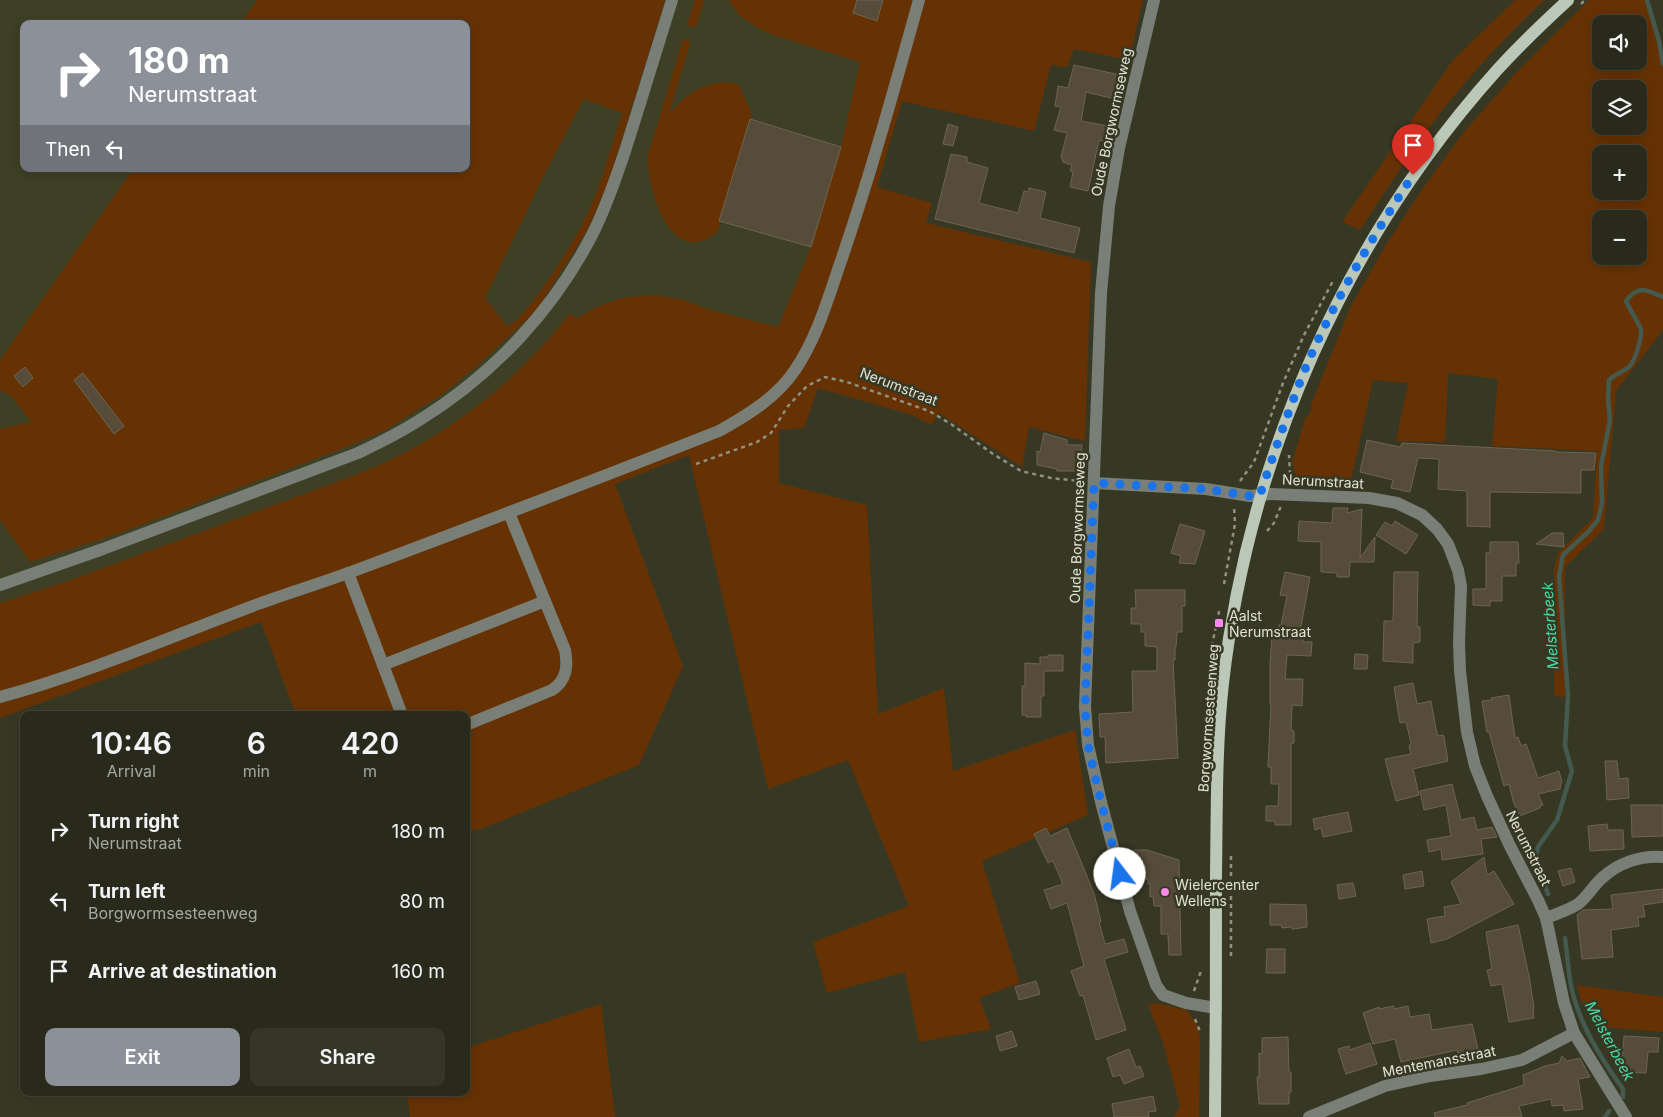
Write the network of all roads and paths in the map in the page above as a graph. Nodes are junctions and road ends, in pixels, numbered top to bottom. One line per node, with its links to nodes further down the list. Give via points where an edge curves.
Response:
1 (672, 0): 16 (street, via 614,183 595,229 553,300 529,329 474,382 420,420 358,453)
2 (920, 0): 13 (street, via 822,316 791,376 760,405 720,431)
3 (1154, 0): 9 (street, Oude Borgwormseweg, via 1119,148 1109,206 1101,293)
4 (1586, 0): 5 (path)
5 (1571, 5): 12 (main road, Borgwormsesteenweg, via 1499,68 1456,118 1413,175 1375,234 1309,361)
6 (1338, 271): 10 (path, via 1304,335 1254,462 1240,479)
7 (1290, 452): 11 (path, via 1290,475)
8 (696, 464): 9 (path, Nerumstraat, via 764,438 807,386 825,377 929,412 1021,471)
9 (1094, 483): 10 (street, Nerumstraat, via 1206,489); 32 (street, Oude Borgwormseweg, via 1085,707 1088,745 1130,911 1156,985 1163,995)
10 (1236, 494): 12 (street, Nerumstraat); 17 (path, via 1235,524)
11 (1285, 494): 12 (street, Nerumstraat); 14 (path, via 1279,514); 29 (street, Nerumstraat, via 1369,498 1397,503 1422,515 1448,544 1461,586 1460,672 1467,732 1475,766)
12 (1260, 495): 33 (main road, Borgwormsesteenweg, via 1243,558 1222,694 1217,788)
13 (509, 513): 15 (street); 18 (street)
14 (1264, 537)
15 (348, 573): 20 (street); 22 (street, via 99,665)
16 (0, 585)
17 (1224, 586)
18 (545, 601): 20 (street); 25 (street, via 565,650 567,664 564,677 552,690)
19 (1220, 606): 21 (path)
20 (383, 665): 24 (street)
21 (1208, 683)
22 (0, 697)
23 (1206, 708): 26 (path)
24 (400, 711)
25 (470, 723)
26 (1204, 752)
27 (1231, 847): 30 (path)
28 (1663, 857): 29 (street, via 1633,860 1616,867 1578,904)
29 (1546, 918): 34 (street, Nerumstraat, via 1564,1004)
30 (1231, 960)
31 (1202, 970): 32 (path)
32 (1193, 1005): 33 (street, Oude Borgwormseweg); 35 (path)
33 (1216, 1008): 36 (main road, Borgwormsesteenweg)
34 (1574, 1033): 37 (street, Mentemansstraat, via 1522,1060 1384,1086); 38 (street, Nerumstraat)
35 (1202, 1039)
36 (1215, 1117)
37 (1309, 1117)
38 (1626, 1117)

